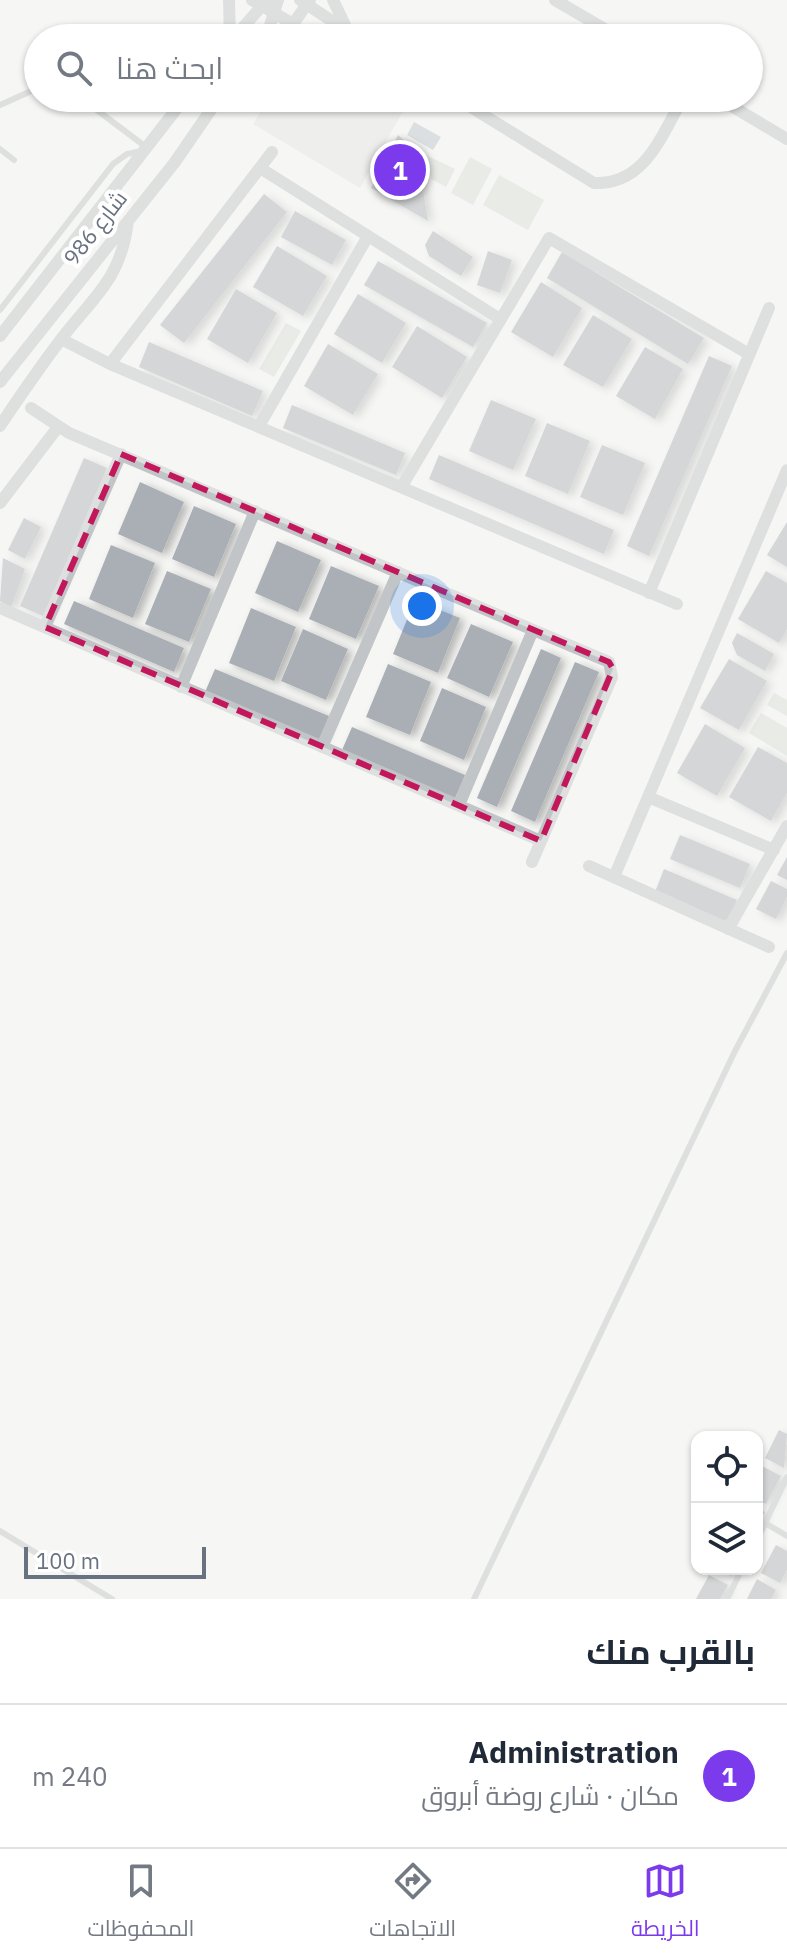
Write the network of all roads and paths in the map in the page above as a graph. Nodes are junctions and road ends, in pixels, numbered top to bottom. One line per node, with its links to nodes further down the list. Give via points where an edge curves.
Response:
1 (229, 0): 8 (street)
2 (278, 0): 7 (street)
3 (333, 0): 12 (street)
4 (555, 0): 13 (street)
5 (260, 2): 7 (street); 9 (street)
6 (306, 2): 7 (street, via 293,24); 11 (street)
7 (276, 14): 10 (street)
8 (231, 24)
9 (243, 24)
10 (272, 24)
11 (337, 24)
12 (347, 24)
13 (596, 24)
14 (24, 94): 15 (lane)
15 (0, 105)
16 (98, 112): 24 (lane)
17 (174, 112): 24 (street, شارع 986)
18 (209, 112): 28 (street, شارع 986)
19 (479, 112): 20 (street, via 594,183 623,179 645,164)
20 (675, 112)
21 (742, 112): 22 (street)
22 (787, 139)
23 (0, 149): 26 (lane)
24 (144, 149): 31 (lane, via 113,164); 33 (street, شارع 986)
25 (272, 152): 27 (street)
26 (14, 160)
27 (260, 168): 29 (street); 36 (street)
28 (128, 220): 34 (street, via 112,278); 37 (street, شارع 986)
29 (368, 236): 32 (street); 40 (street)
30 (769, 308): 35 (street)
31 (0, 310)
32 (500, 319): 35 (street, via 549,238); 44 (street)
33 (0, 336)
34 (61, 339): 36 (street); 39 (street)
35 (749, 354): 48 (street)
36 (110, 364): 40 (street)
37 (0, 382)
38 (31, 408): 41 (street)
39 (0, 426)
40 (259, 426): 44 (street)
41 (58, 427): 42 (street); 45 (street)
42 (121, 454): 46 (street); 51 (street)
43 (786, 477): 55 (street)
44 (402, 486): 48 (street)
45 (0, 503)
46 (255, 511): 47 (street); 53 (street)
47 (398, 572): 52 (street); 54 (street)
48 (649, 593): 49 (street)
49 (677, 604)
50 (0, 608): 51 (street)
51 (45, 627): 53 (street)
52 (533, 630): 56 (street); 58 (street, via 609,662 613,669)
53 (181, 687): 54 (street)
54 (322, 747): 56 (street)
55 (648, 797): 59 (street); 62 (street)
56 (459, 805): 58 (street)
57 (787, 826): 59 (street)
58 (541, 841): 60 (street)
59 (774, 850): 63 (street)
60 (532, 862)
61 (589, 866): 62 (street)
62 (614, 877): 63 (street)
63 (728, 929): 64 (street)
64 (769, 947)
65 (787, 953): 73 (lane, via 735,1051)
66 (787, 1477): 67 (lane)
67 (765, 1523): 68 (lane); 70 (lane)
68 (763, 1527)
69 (0, 1531): 72 (lane)
70 (787, 1536)
71 (739, 1575): 74 (lane)
72 (112, 1599)
73 (474, 1599)
74 (727, 1599)

